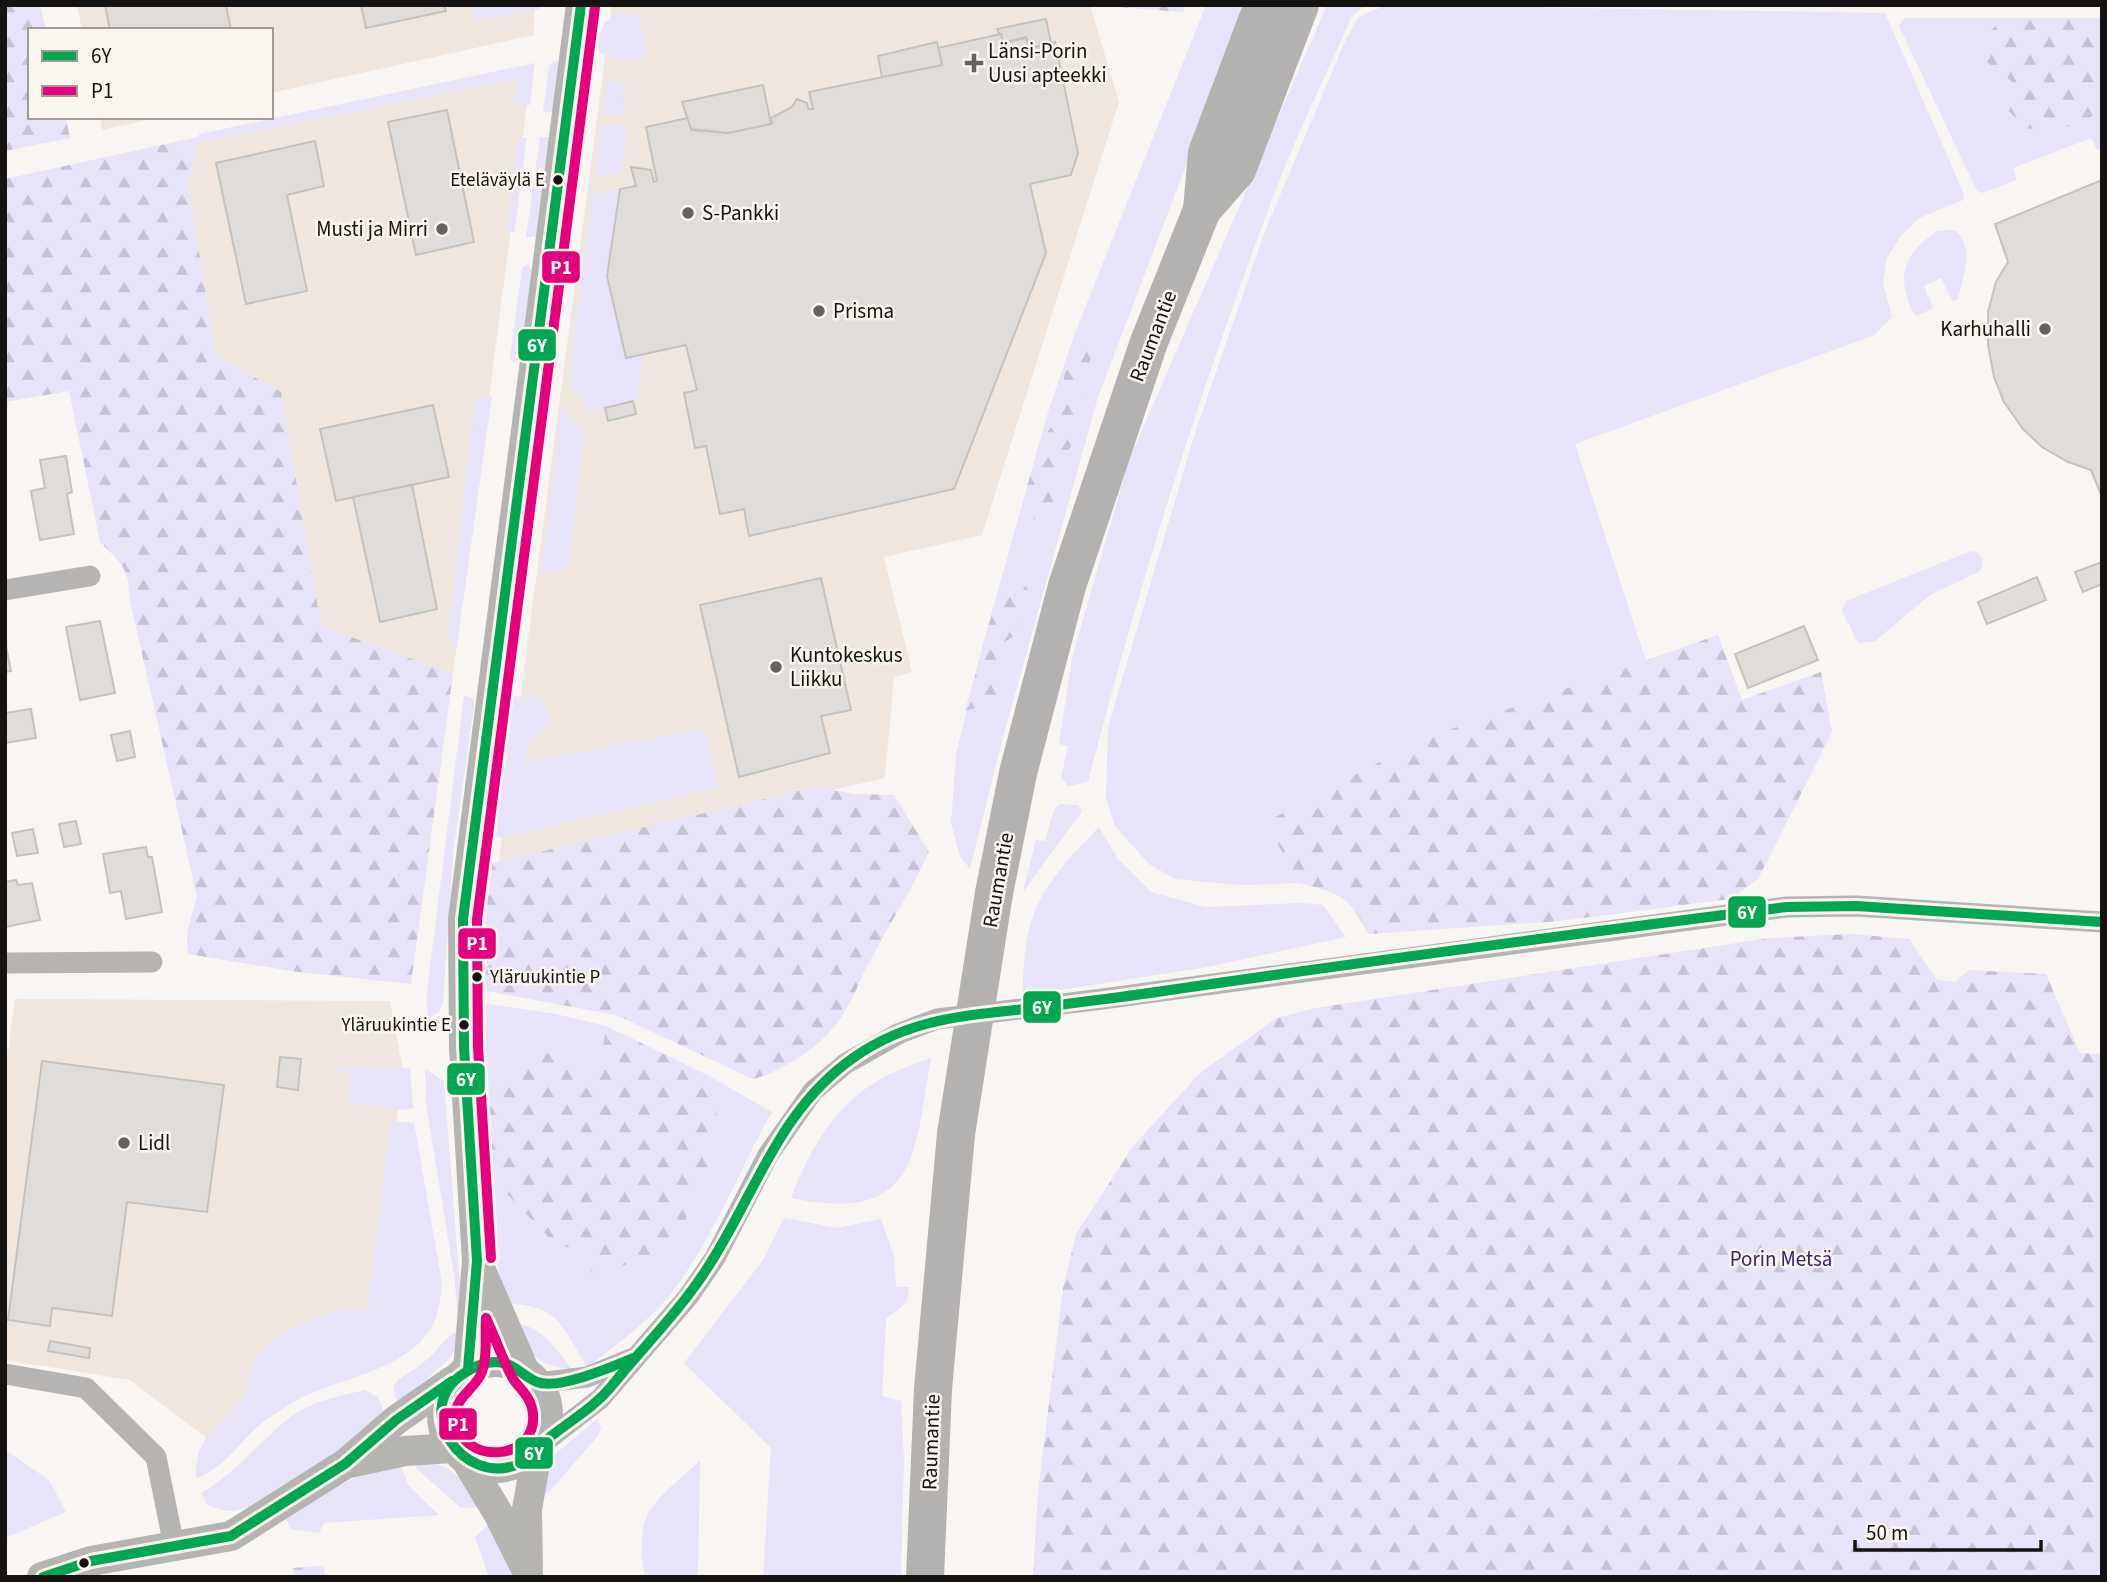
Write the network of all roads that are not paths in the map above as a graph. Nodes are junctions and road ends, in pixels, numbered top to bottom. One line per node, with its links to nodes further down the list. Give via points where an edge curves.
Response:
1 (580, 5): 10 (main road, via 463,919 464,1047)
2 (1262, 5): 4 (highway, Raumantie, via 1207,153)
3 (1300, 5): 4 (highway, Raumantie, via 1237,170)
4 (1202, 211): 21 (highway, Raumantie, bridge, via 1149,342 1067,586 1018,773 956,1134 933,1389)
5 (90, 576): 6 (street)
6 (5, 590)
7 (2102, 922): 11 (street, via 1856,906 1787,907 936,1019 845,1063 813,1091 768,1155 715,1258 688,1297)
8 (152, 962): 9 (street)
9 (5, 963)
10 (477, 1261): 13 (main road); 14 (main road)
11 (632, 1358): 14 (street, via 587,1377); 15 (street, via 600,1399)
12 (5, 1374): 18 (street, via 86,1388 156,1457)
13 (460, 1375): 14 (main road, via 502,1361); 16 (main road, via 443,1398 442,1422); 17 (main road, via 396,1420)
14 (532, 1377): 15 (main road, via 548,1409 547,1433)
15 (538, 1447): 16 (main road, via 524,1463 501,1468 483,1468); 19 (main road, via 527,1509)
16 (459, 1454): 17 (main road, via 405,1451); 19 (main road, via 498,1513)
17 (345, 1464): 18 (main road, via 231,1536)
18 (174, 1546): 20 (main road, via 91,1561)
19 (527, 1573)
20 (42, 1577)
21 (925, 1577)

